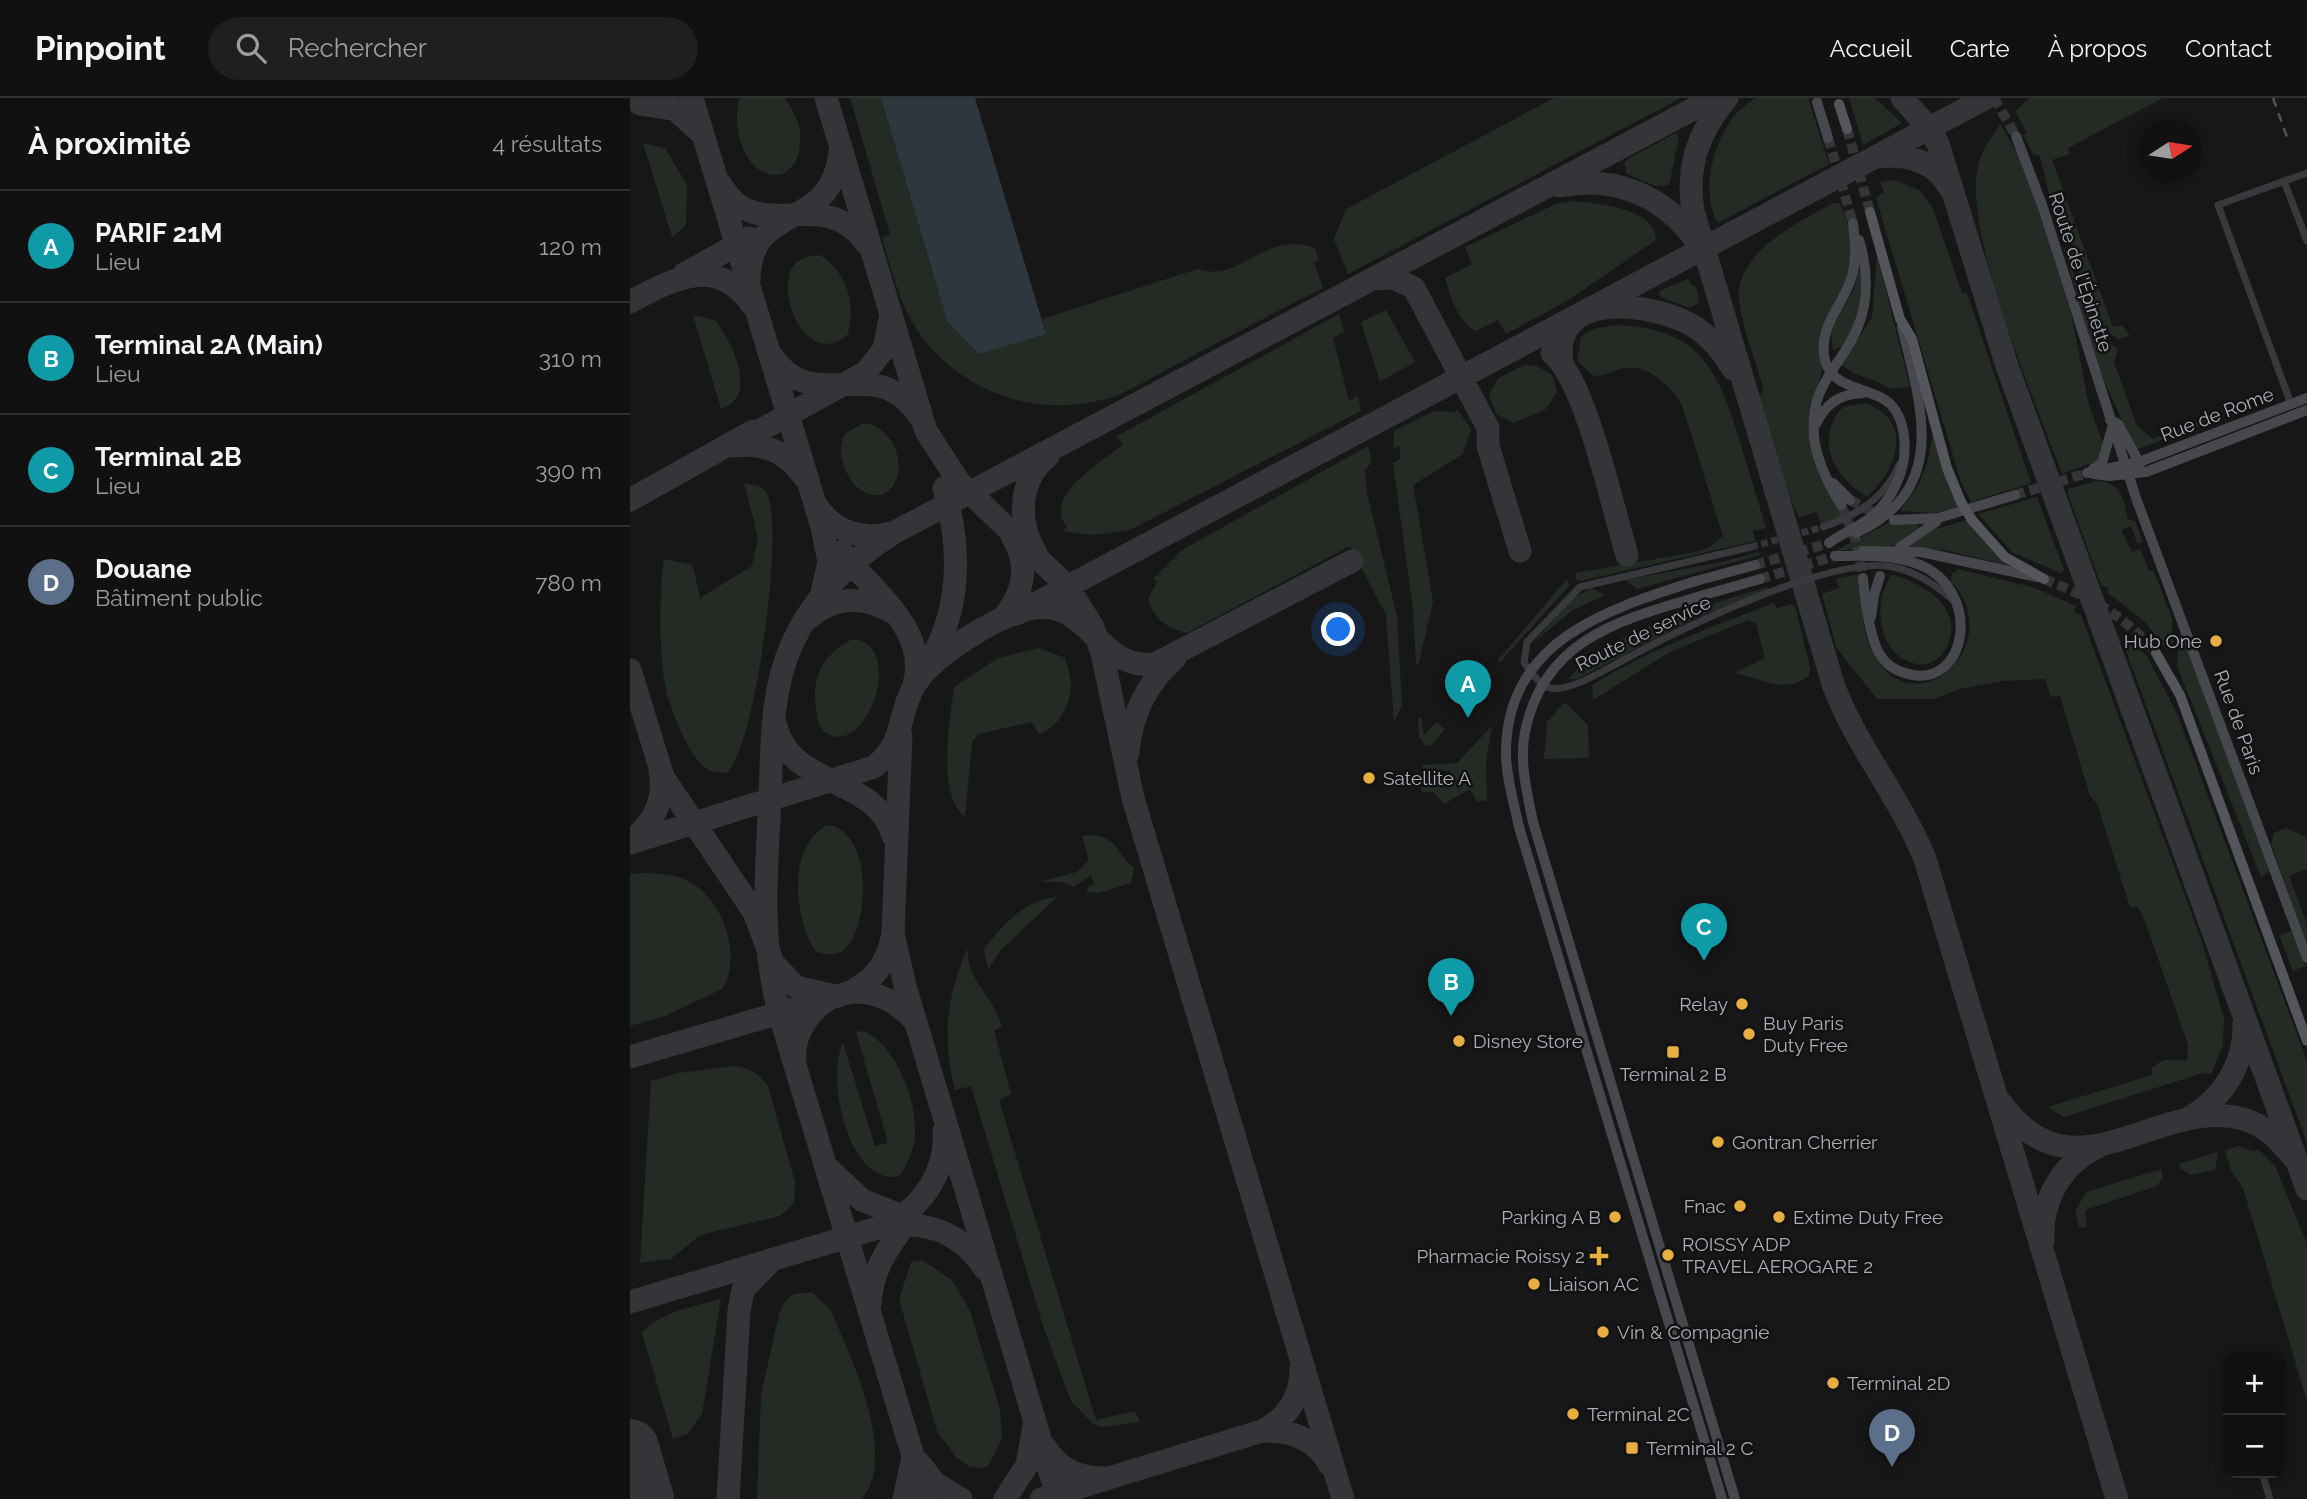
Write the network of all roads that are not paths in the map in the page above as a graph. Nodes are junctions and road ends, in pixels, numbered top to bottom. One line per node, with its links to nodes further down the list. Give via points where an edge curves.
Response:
1 (1818, 102): 5 (main road)
2 (1839, 104): 3 (main road)
3 (1847, 129)
4 (2016, 136): 16 (main road, Route de l'Épinette)
5 (1828, 138)
6 (2307, 173): 7 (street)
7 (2284, 181): 9 (street); 14 (street, via 2218,205)
8 (1870, 212): 10 (main road)
9 (2307, 241)
10 (1900, 318): 18 (main road, via 1923,423 1922,454 1914,478 1888,514 1829,543 1882,505 1900,474); 36 (main road, bridge, via 1912,339 1947,468 1961,502 2005,557)
11 (1830, 370): 11 (main road, via 1857,330 1863,309 1866,273 1853,223 1852,276 1825,332 1824,357); 12 (main road, via 1846,386); 17 (main road, via 1817,401)
12 (1871, 393): 17 (main road, via 1842,396 1830,403); 18 (main road, via 1888,401 1899,416)
13 (2307, 398): 14 (main road, Rue de Rome)
14 (2291, 404): 19 (main road, Rue de Rome)
15 (2307, 410): 21 (main road, Rue de Rome)
16 (2111, 424): 19 (main road, Route de l'Épinette, via 2118,424); 20 (main road, Route de l'Épinette); 22 (main road, via 2102,463)
17 (1814, 436): 26 (main road, via 1824,471)
18 (1905, 448): 29 (street, via 1891,481 1875,499 1845,520)
19 (2139, 462): 20 (main road, Rue de Rome); 21 (main road)
20 (2127, 470): 21 (main road, Rue de Rome); 22 (main road); 23 (main road); 25 (main road, Rue de Paris)
21 (2146, 472)
22 (2087, 473): 23 (main road)
23 (2109, 476): 25 (main road)
24 (2015, 495): 27 (main road)
25 (2136, 498): 40 (main road, Rue de Paris)
26 (1846, 503)
27 (1956, 514): 28 (main road, via 1916,522); 31 (main road, via 1927,526)
28 (1894, 520)
29 (1823, 527)
30 (1751, 547): 37 (street, Route de service, via 1580,587 1527,642 1524,663 1550,688 1562,687 1585,680 1687,625 1778,590 1867,565 1915,574)
31 (1900, 547)
32 (1755, 565): 43 (main road, bridge, via 1631,602 1568,632 1544,655 1522,687 1506,752 1519,827)
33 (1880, 576): 38 (main road)
34 (1863, 578): 38 (main road)
35 (1760, 579): 44 (main road, bridge, via 1638,614 1577,644 1554,667 1535,698 1524,733 1524,776 1533,822)
36 (2044, 579): 37 (main road, via 1921,552 1878,549 1835,556 1880,556 1917,564 1950,588)
37 (1958, 605): 38 (main road, via 1959,646 1948,663 1922,675 1893,668 1876,648)
38 (1872, 631)
39 (2156, 653): 41 (main road, via 2180,695)
40 (2307, 958)
41 (2307, 1041)
42 (2264, 1478): 45 (street)
43 (1721, 1499)
44 (1735, 1499)
45 (2270, 1499)

